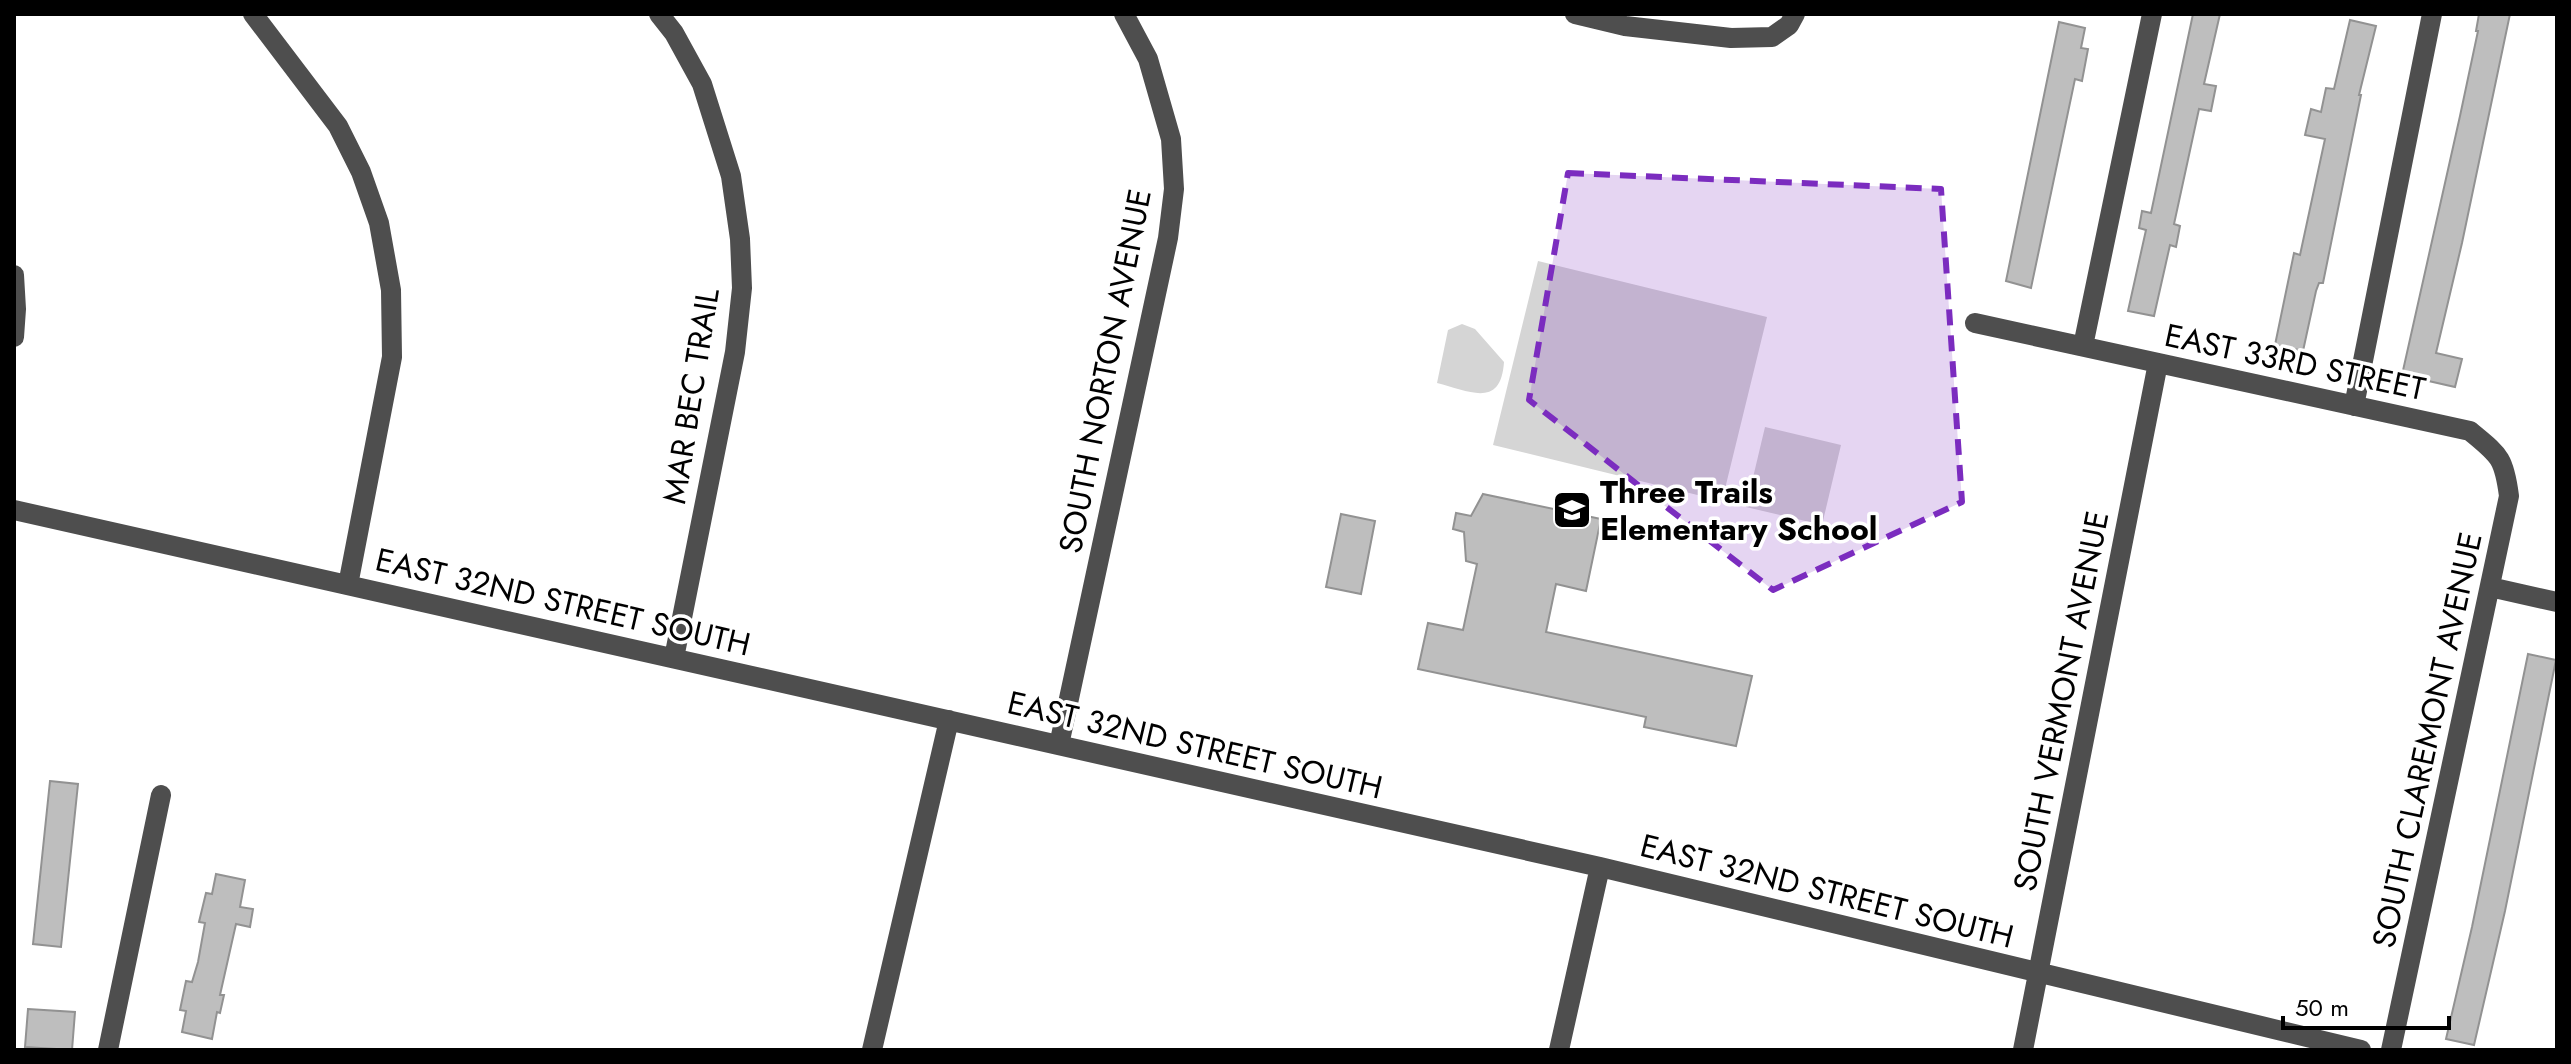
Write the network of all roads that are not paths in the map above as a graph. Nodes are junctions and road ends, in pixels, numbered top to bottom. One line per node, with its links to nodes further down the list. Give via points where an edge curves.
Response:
1 (253, 14): 16 (street, via 338,126 361,172 379,223 391,290 392,357)
2 (659, 14): 19 (street, MAR BEC TRAIL, via 702,84 731,176 742,288 735,352)
3 (1124, 14): 21 (street, SOUTH NORTON AVENUE, via 1148,59 1171,139 1174,189 1168,238)
4 (1575, 14): 7 (street, via 1625,26 1731,38 1772,37)
5 (2152, 14): 11 (street)
6 (2432, 14): 13 (street)
7 (1792, 19)
8 (14, 275): 10 (street)
9 (1975, 323): 11 (street, EAST 33RD STREET)
10 (14, 337)
11 (2083, 346): 12 (street, EAST 33RD STREET)
12 (2158, 363): 13 (street, EAST 33RD STREET); 24 (street, SOUTH VERMONT AVENUE)
13 (2354, 406): 14 (street, EAST 33RD STREET, via 2470,431)
14 (2490, 447): 17 (street, SOUTH CLAREMONT AVENUE, via 2506,469 2509,496)
15 (14, 510): 16 (street, EAST 32ND STREET SOUTH)
16 (348, 585): 19 (street, EAST 32ND STREET SOUTH)
17 (2490, 587): 18 (street); 30 (street, SOUTH CLAREMONT AVENUE)
18 (2557, 602)
19 (674, 658): 20 (street, EAST 32ND STREET SOUTH)
20 (949, 720): 21 (street, EAST 32ND STREET SOUTH); 26 (street)
21 (1059, 745): 23 (street, EAST 32ND STREET SOUTH)
22 (161, 795): 25 (street)
23 (1600, 867): 24 (street, EAST 32ND STREET SOUTH); 27 (street)
24 (2038, 973): 28 (street, SOUTH VERMONT AVENUE); 29 (street, EAST 32ND STREET SOUTH)
25 (108, 1050)
26 (872, 1050)
27 (1559, 1050)
28 (2023, 1050)
29 (2361, 1050)
30 (2391, 1050)

